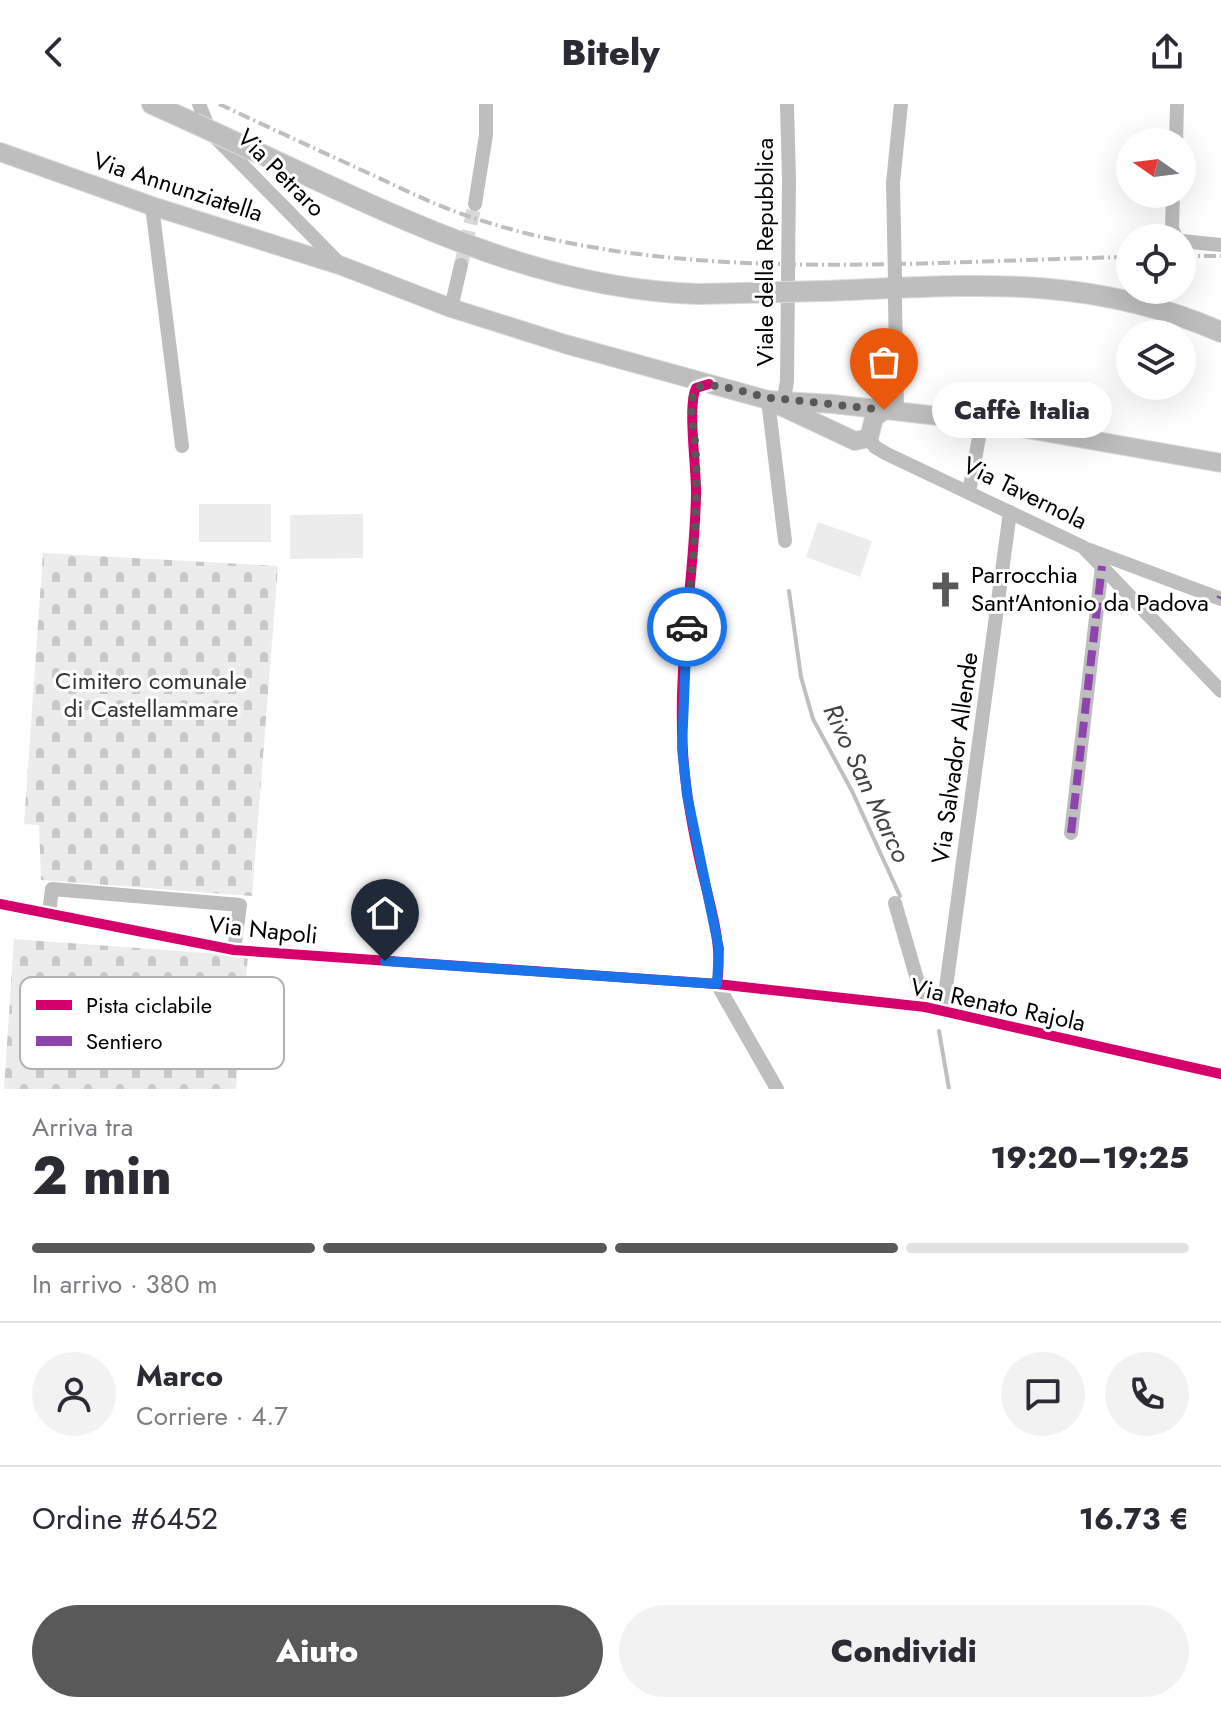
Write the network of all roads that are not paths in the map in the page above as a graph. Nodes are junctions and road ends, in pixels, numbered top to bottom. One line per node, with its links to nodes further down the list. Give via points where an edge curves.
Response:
1 (152, 104): 6 (highway)
2 (486, 104): 9 (street)
3 (787, 104): 21 (street, Viale della Repubblica, via 787,381)
4 (901, 104): 15 (street, via 893,183)
5 (1177, 104): 7 (street)
6 (196, 114): 14 (street, Via Petraro); 18 (highway, bridge, via 250,149 395,216 471,247 580,278 699,294 1004,285 1130,301)
7 (1176, 128)
8 (0, 152): 10 (main road, Via Annunziatella)
9 (475, 204)
10 (152, 206): 14 (main road, Via Annunziatella); 28 (street)
11 (1196, 242): 12 (street)
12 (1221, 245)
13 (461, 265): 17 (street)
14 (342, 266): 17 (main road)
15 (895, 278)
16 (895, 299): 24 (street)
17 (451, 308): 19 (main road)
18 (1218, 331)
19 (669, 373): 20 (main road); 22 (street)
20 (709, 384): 21 (main road); 22 (street, via 696,388)
21 (776, 400): 23 (main road); 26 (main road, Via Tavernola); 32 (street)
22 (691, 404): 42 (street, via 696,497 682,748 719,949)
23 (833, 404): 24 (main road); 26 (main road, via 823,412)
24 (880, 412): 25 (main road); 27 (main road)
25 (982, 421): 29 (main road); 30 (street)
26 (826, 428): 27 (main road, Via Tavernola, via 855,441)
27 (869, 438): 30 (street, Via Tavernola, via 887,454)
28 (182, 446)
29 (1221, 463)
30 (969, 492): 31 (street, Via Tavernola)
31 (1010, 512): 33 (street, Via Tavernola); 44 (street, Via Salvador Allende)
32 (785, 541)
33 (1083, 547): 34 (street, Via Tavernola); 35 (street)
34 (1102, 566): 36 (street, Via Tavernola); 37 (street)
35 (1221, 599)
36 (1221, 691)
37 (1071, 833)
38 (895, 903): 43 (street)
39 (0, 904): 40 (street, Via Napoli)
40 (49, 913): 41 (street, Via Napoli); 41 (street, via 52,889 240,905)
41 (234, 950): 42 (street, Via Napoli)
42 (717, 984): 43 (street, Via Renato Rajola); 46 (street)
43 (925, 1007): 44 (street, Via Renato Rajola)
44 (943, 1010): 45 (street, Via Renato Rajola)
45 (1221, 1074)
46 (777, 1089)

